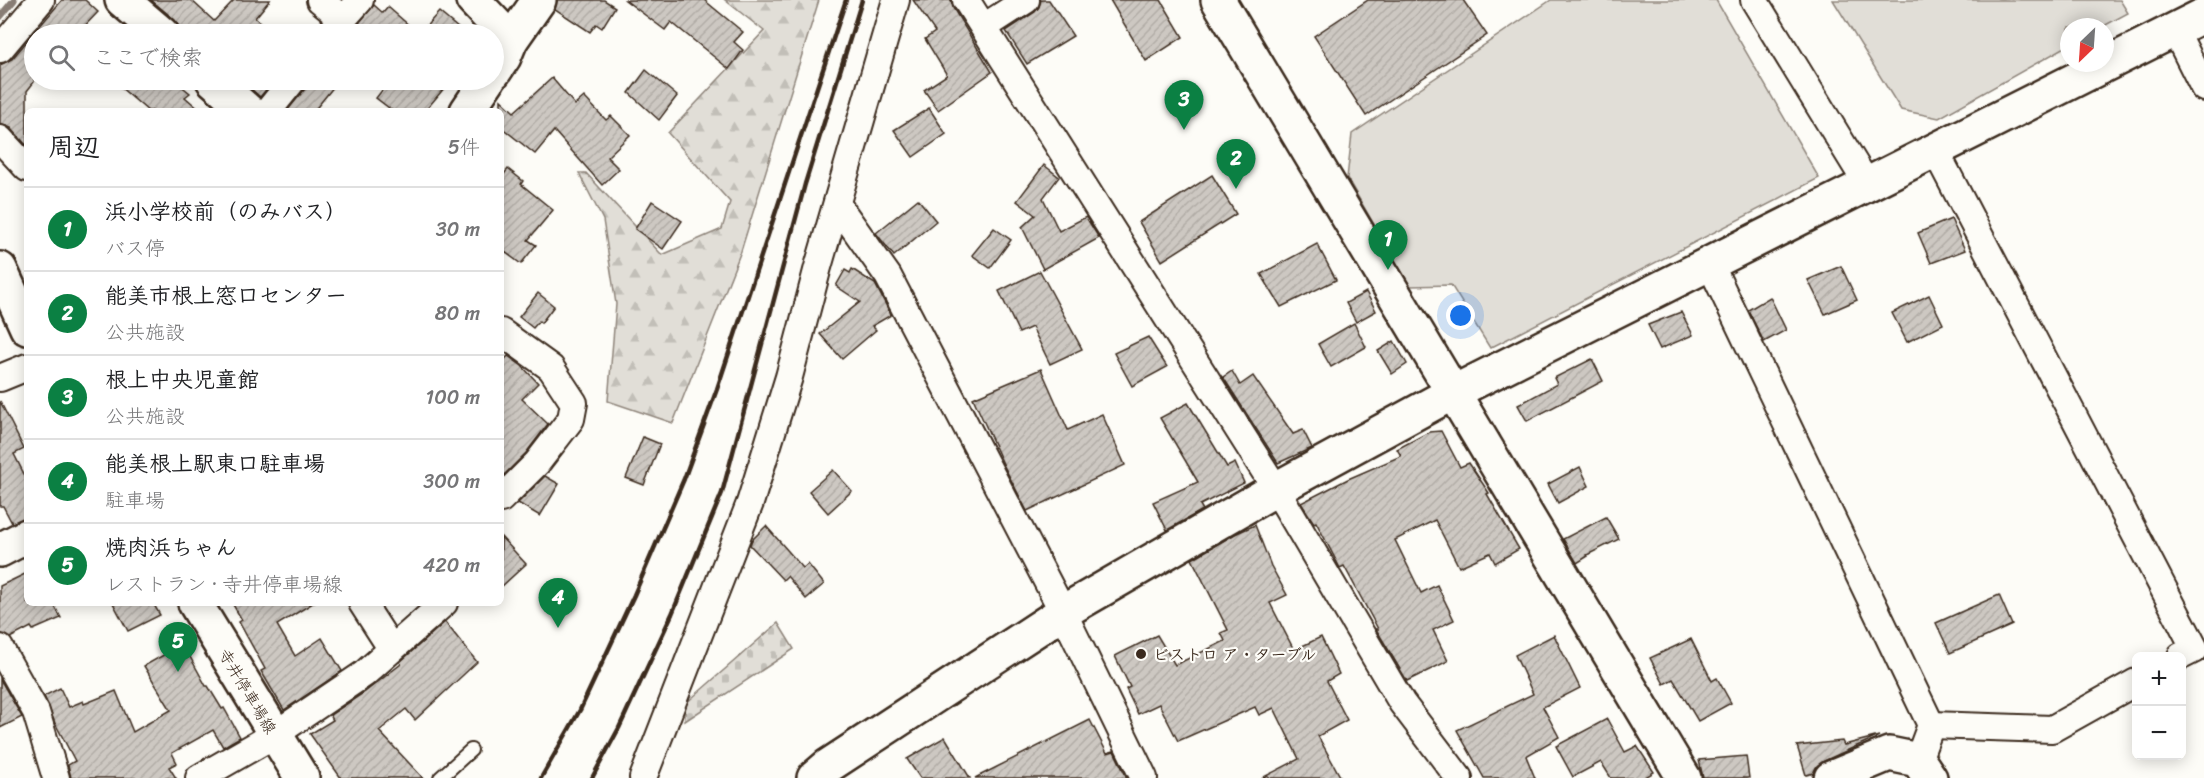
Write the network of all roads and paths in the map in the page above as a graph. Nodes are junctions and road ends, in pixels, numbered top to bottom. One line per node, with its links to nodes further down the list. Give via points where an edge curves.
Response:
1 (41, 0): 21 (street)
2 (122, 0): 13 (street)
3 (320, 0): 14 (street)
4 (360, 0): 15 (street)
5 (473, 0): 16 (street)
6 (539, 0): 20 (street)
7 (896, 0): 34 (street)
8 (966, 0): 17 (street)
9 (1026, 0): 17 (street)
10 (1218, 0): 41 (street)
11 (1754, 0): 33 (street)
12 (2204, 15): 18 (street)
13 (150, 24)
14 (334, 24)
15 (339, 24)
16 (496, 24)
17 (984, 27): 42 (street)
18 (2175, 30): 23 (street); 31 (street)
19 (504, 33): 20 (street)
20 (511, 40): 22 (street)
21 (0, 49)
22 (504, 57)
23 (2204, 88)
24 (224, 90): 27 (street)
25 (285, 90): 28 (street)
26 (481, 90): 29 (street)
27 (245, 108)
28 (270, 108)
29 (468, 108)
30 (0, 139): 32 (street)
31 (1935, 150): 33 (street); 52 (street, via 2195,649)
32 (24, 165)
33 (1867, 184): 35 (street)
34 (837, 204): 49 (street, via 888,276); 63 (street, via 750,502)
35 (1710, 264): 41 (street); 54 (street)
36 (0, 269): 37 (street)
37 (24, 321)
38 (504, 334): 43 (street, via 551,368 574,403 571,419 537,463)
39 (24, 368): 40 (street)
40 (0, 378)
41 (1454, 392): 42 (street); 66 (street)
42 (1276, 489): 49 (street); 65 (street, via 1402,703)
43 (504, 496)
44 (24, 538): 45 (street)
45 (0, 550)
46 (197, 606): 55 (street, 寺井停車場線)
47 (364, 606): 51 (street)
48 (440, 606): 51 (street)
49 (1063, 612): 58 (street); 64 (street)
50 (0, 648): 59 (street, via 36,712)
51 (391, 648): 55 (street, via 364,674)
52 (2186, 654)
53 (2132, 684): 54 (street, via 2052,729)
54 (1931, 725): 57 (street)
55 (274, 735): 60 (street); 61 (street, 寺井停車場線)
56 (471, 750): 62 (lane)
57 (1924, 769): 67 (street, via 1889,754)
58 (825, 774)
59 (56, 778)
60 (199, 778)
61 (302, 778)
62 (440, 778)
63 (643, 778)
64 (1144, 778)
65 (1459, 778)
66 (1684, 778)
67 (1831, 778)

